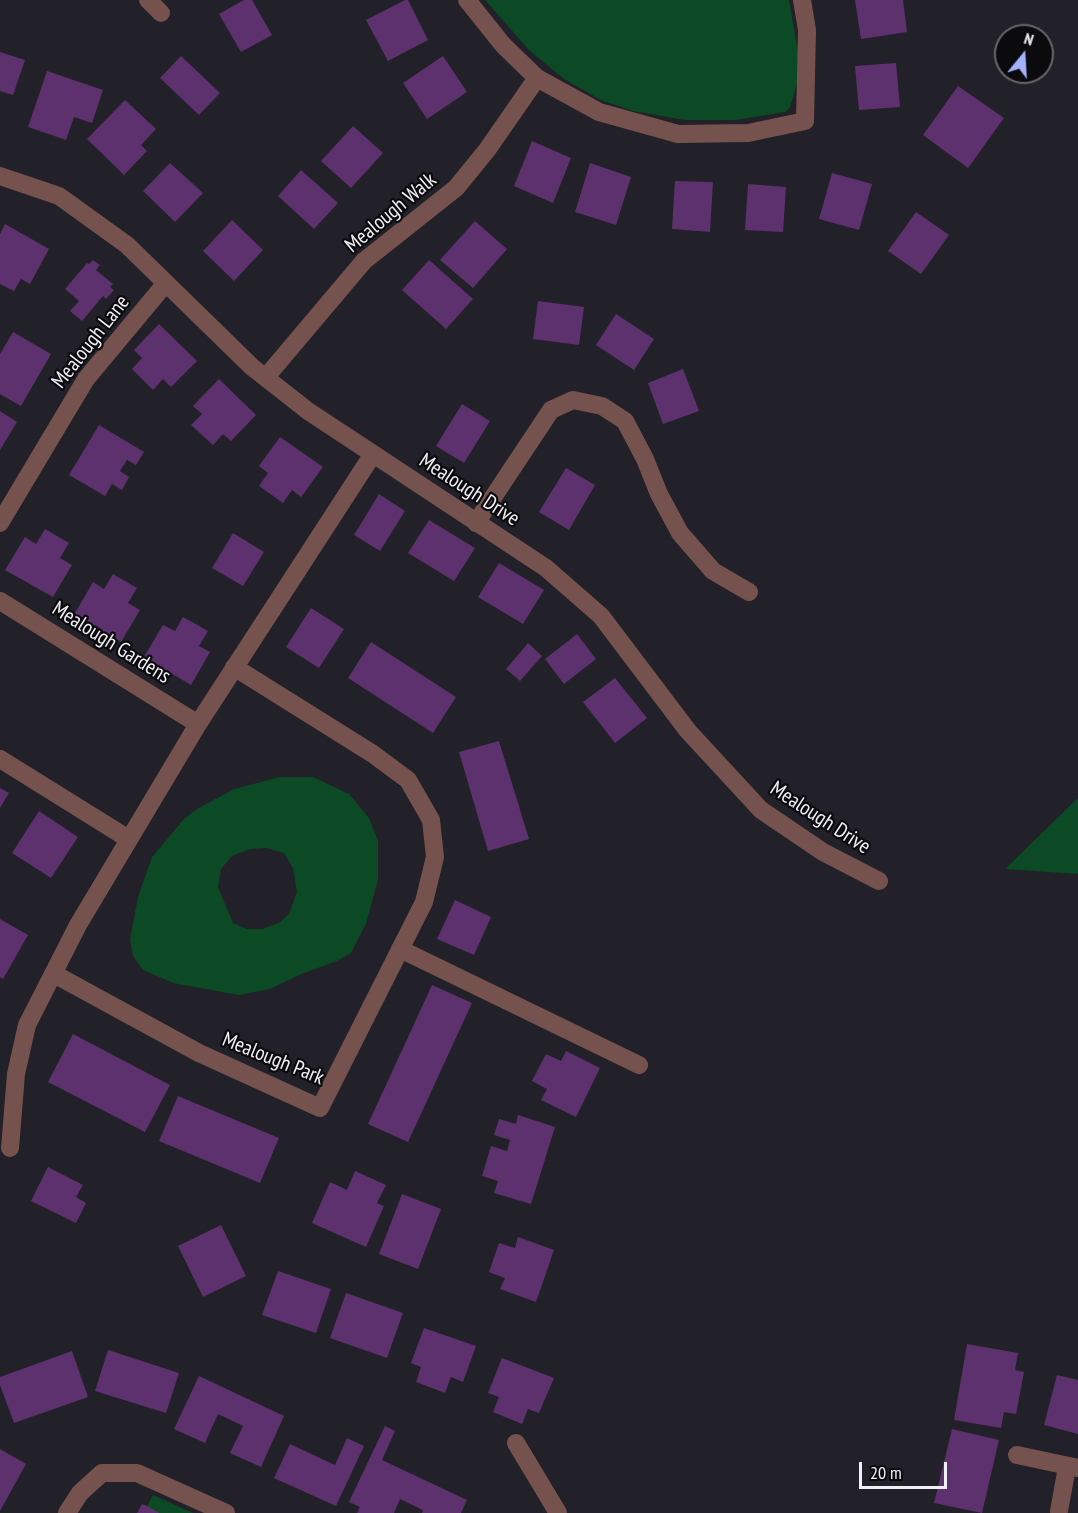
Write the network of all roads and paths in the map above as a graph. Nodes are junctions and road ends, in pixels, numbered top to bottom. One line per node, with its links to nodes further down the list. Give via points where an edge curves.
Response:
1 (467, 0): 3 (street, via 502,45)
2 (802, 0): 3 (street, via 807,30 805,121 748,133 678,134 599,112)
3 (537, 78): 6 (street, Mealough Walk, via 456,188 364,261)
4 (0, 176): 5 (street, Mealough Drive, via 59,196 127,245)
5 (166, 283): 6 (street, Mealough Drive); 8 (street, Mealough Lane, via 86,380)
6 (266, 377): 7 (street, Mealough Drive, via 308,411)
7 (373, 453): 9 (street, Mealough Drive); 12 (street)
8 (0, 523)
9 (476, 523): 10 (street, via 551,410 573,400 602,406 625,421 680,533 713,571); 16 (street, Mealough Drive, via 546,568 601,616 688,731 761,810 823,852)
10 (749, 592)
11 (0, 601): 13 (street, Mealough Gardens)
12 (234, 667): 13 (street); 17 (street, Mealough Park, via 408,780 431,820 435,857 424,902)
13 (198, 724): 15 (street)
14 (0, 759): 15 (street)
15 (127, 838): 18 (street)
16 (879, 881)
17 (400, 948): 18 (street, Mealough Park, via 320,1108 199,1053); 19 (street)
18 (54, 975): 20 (street, via 27,1025)
19 (639, 1065)
20 (7, 1087): 21 (street)
21 (10, 1148)
22 (516, 1443): 28 (street)
23 (1017, 1455): 24 (street)
24 (1073, 1468): 25 (street)
25 (1059, 1511)
26 (67, 1513): 27 (street, via 80,1493 102,1473 137,1473)
27 (226, 1513)
28 (558, 1513)

